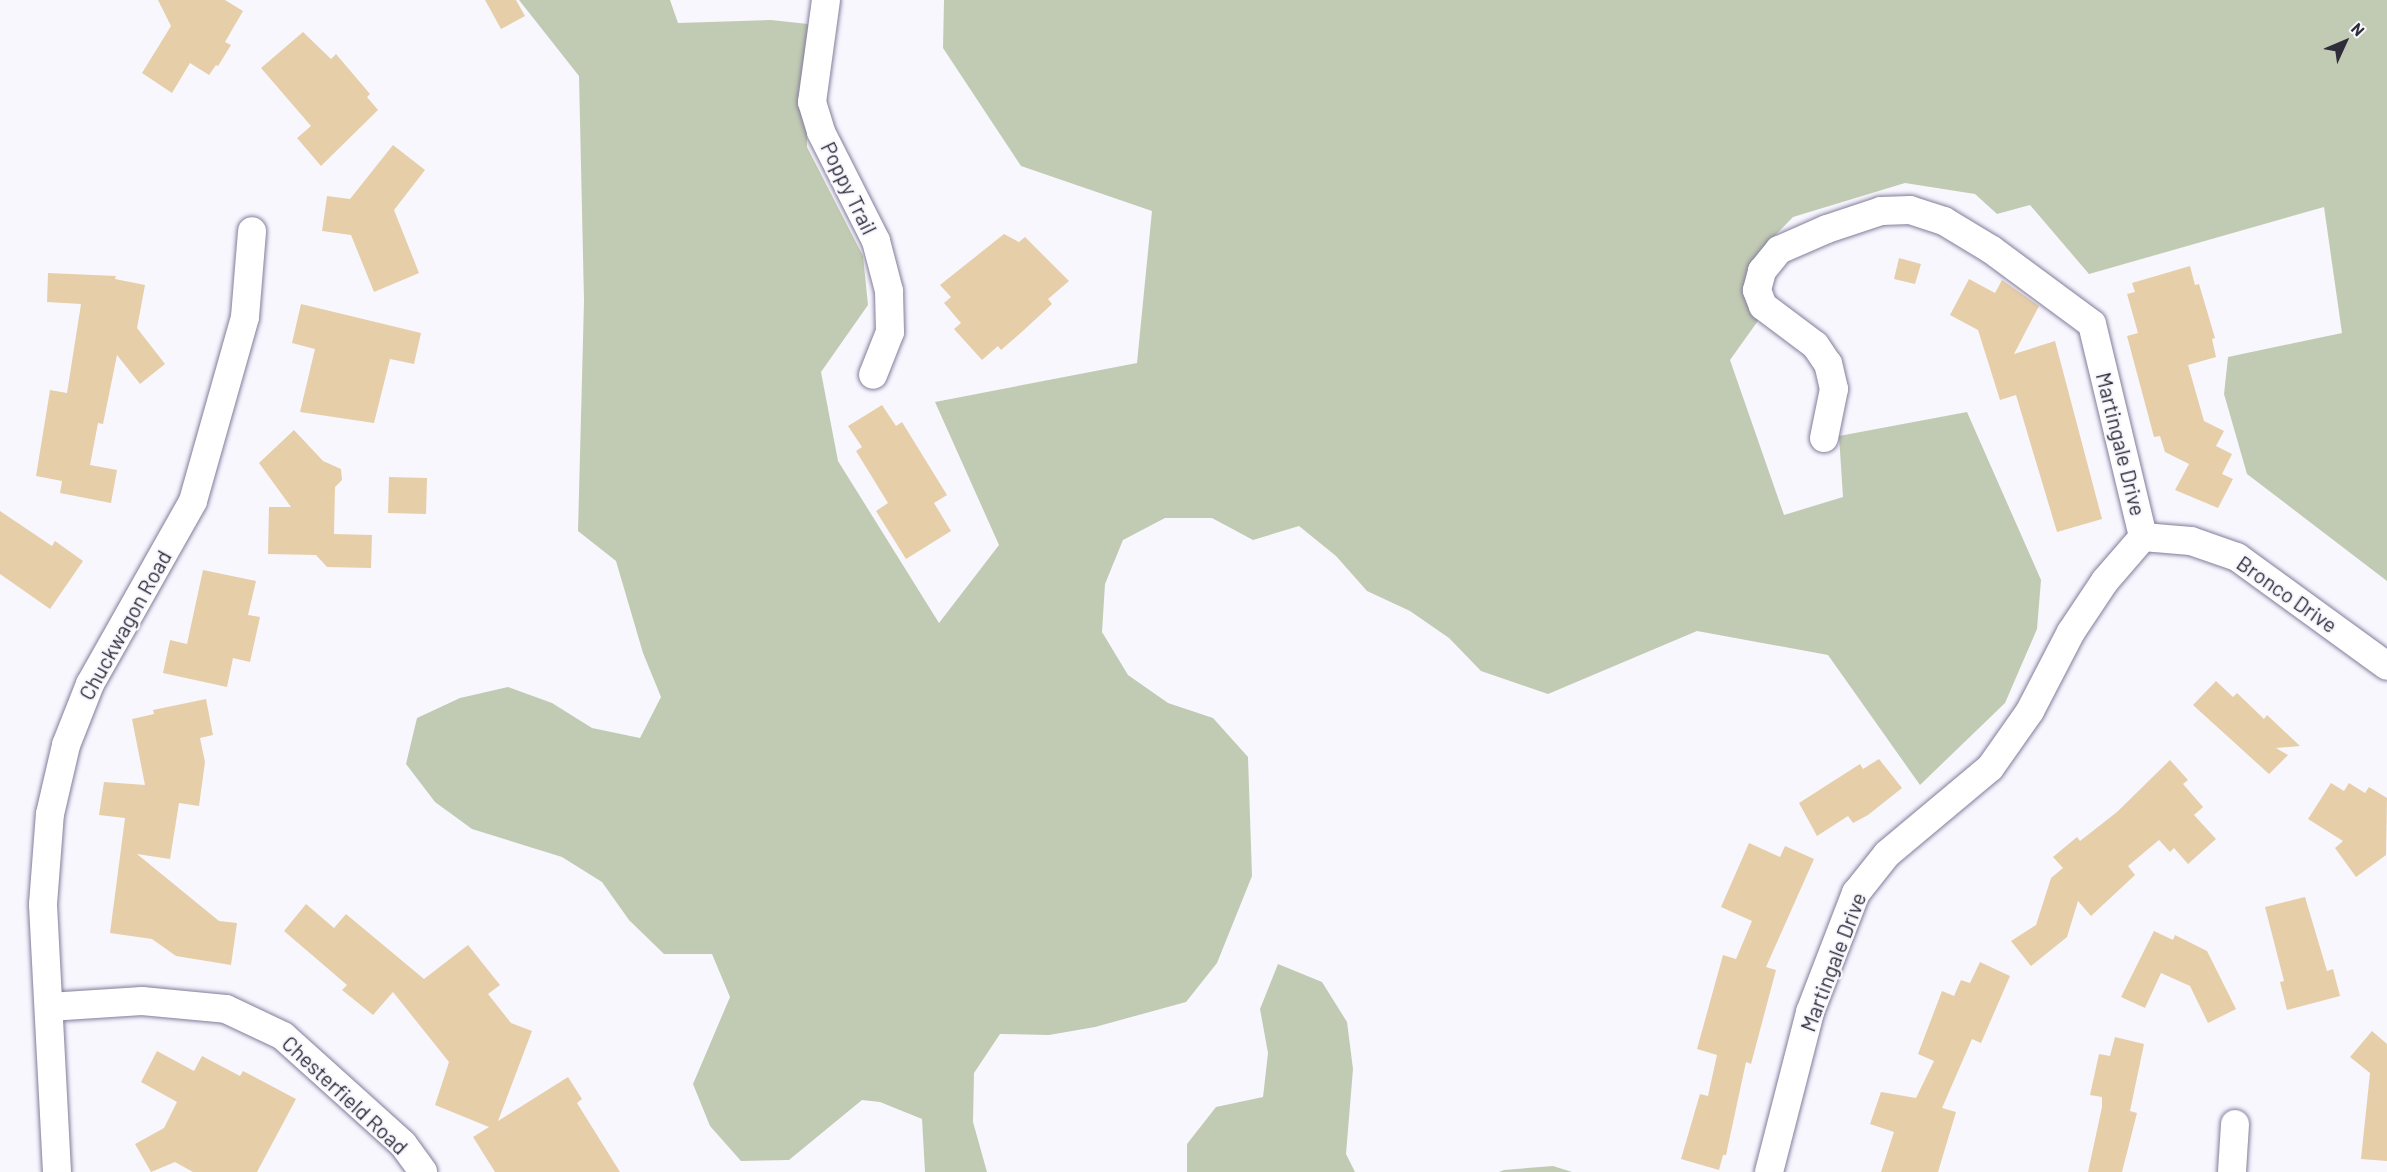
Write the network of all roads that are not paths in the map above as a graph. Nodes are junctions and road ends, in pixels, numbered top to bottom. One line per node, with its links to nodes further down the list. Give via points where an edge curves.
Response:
1 (826, 0): 3 (street, Poppy Trail, via 812,102 822,132 876,241 889,291 890,332)
2 (252, 231): 7 (street, Chuckwagon Road, via 245,317 193,501 90,684 66,745 50,814 43,904)
3 (873, 375)
4 (1824, 438): 5 (street, Martingale Drive, via 1834,388 1828,364 1815,345 1762,306 1757,290 1762,271 1779,250 1827,229 1881,211 1910,210 1944,221 1992,250 2092,324)
5 (2144, 537): 6 (street, Bronco Drive, via 2191,541 2237,557); 11 (street, Martingale Drive, via 2105,581 2077,623 2030,711 1990,768 1887,854 1856,893 1810,1012)
6 (2387, 666)
7 (49, 1007): 9 (street, Chuckwagon Road); 10 (street, Chesterfield Road, via 142,1001 226,1009 283,1036 403,1144)
8 (2235, 1124): 12 (street)
9 (57, 1172)
10 (423, 1172)
11 (1769, 1172)
12 (2232, 1172)

